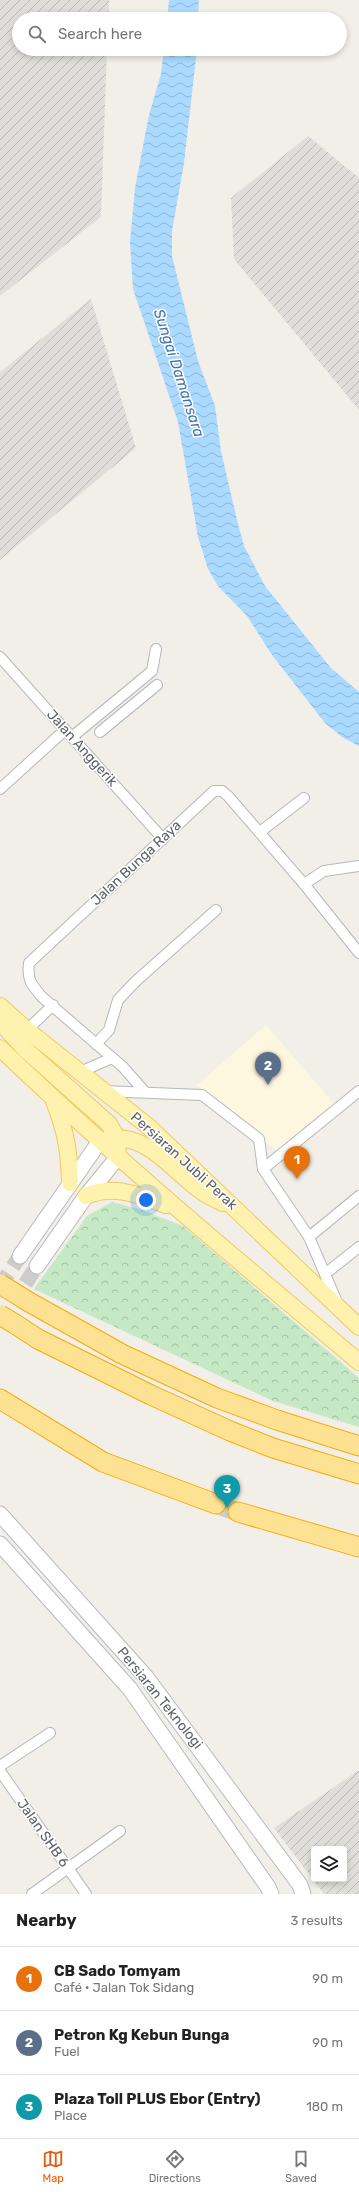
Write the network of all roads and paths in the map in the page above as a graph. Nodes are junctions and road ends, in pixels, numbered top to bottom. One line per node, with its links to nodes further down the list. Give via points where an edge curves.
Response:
1 (156, 649): 4 (street, via 152,671)
2 (0, 657): 7 (street, Jalan Anggerik)
3 (157, 685): 5 (street)
4 (107, 708): 5 (street); 7 (street)
5 (116, 719): 6 (street)
6 (100, 732)
7 (69, 733): 8 (street); 11 (street, Jalan Anggerik)
8 (0, 789)
9 (304, 798): 10 (street)
10 (260, 832): 11 (street, Jalan Bunga Raya, via 228,796 222,791 214,791); 13 (street, Jalan Bunga Raya)
11 (163, 839): 16 (street, Jalan Bunga Raya, via 29,963 27,975 32,984)
12 (359, 866): 13 (street, via 324,871)
13 (304, 884): 15 (street, Jalan Bunga Raya)
14 (216, 910): 20 (street, via 118,1000 109,1030)
15 (359, 953)
16 (53, 1005): 19 (street); 20 (street, Jalan Bunga Raya)
17 (0, 1006): 19 (main road, Persiaran Jubli Perak)
18 (0, 1022): 28 (main road, via 26,1050 109,1124)
19 (27, 1030): 23 (main road, Persiaran Jubli Perak)
20 (96, 1044): 22 (street, Jalan Bunga Raya)
21 (0, 1048): 27 (main road)
22 (112, 1058): 23 (street); 26 (street, Jalan Bunga Raya)
23 (80, 1072): 24 (main road, Persiaran Jubli Perak)
24 (104, 1091): 26 (street); 36 (main road, Persiaran Jubli Perak, via 149,1127)
25 (359, 1091): 31 (street)
26 (145, 1092): 31 (street, via 202,1095 259,1139)
27 (54, 1100): 29 (main road); 32 (main road, via 66,1132)
28 (117, 1138): 29 (main road); 30 (main road); 36 (main road, via 130,1138 146,1146 204,1193)
29 (100, 1141): 30 (main road); 32 (main road)
30 (118, 1157): 33 (main road); 35 (main road)
31 (263, 1169): 37 (street)
32 (70, 1182): 39 (main road)
33 (86, 1196): 35 (main road, via 98,1191 113,1190 135,1193); 40 (main road)
34 (359, 1196): 37 (street)
35 (175, 1208): 46 (main road)
36 (241, 1212): 43 (main road, Persiaran Jubli Perak)
37 (309, 1237): 41 (street)
38 (359, 1247): 41 (street)
39 (20, 1256)
40 (37, 1266)
41 (325, 1274): 43 (street)
42 (0, 1284): 48 (highway, bridge, via 122,1354 217,1398)
43 (340, 1310): 45 (main road, Persiaran Jubli Perak)
44 (7, 1320): 49 (highway, via 38,1339 151,1396 230,1431 273,1448)
45 (359, 1327)
46 (359, 1362)
47 (0, 1399): 50 (highway, via 103,1462)
48 (359, 1446)
49 (359, 1474)
50 (216, 1504)
51 (238, 1512): 54 (highway)
52 (0, 1514): 63 (main road, Persiaran Teknologi, via 146,1677 300,1886)
53 (0, 1544): 62 (main road, Persiaran Teknologi, via 130,1689)
54 (359, 1546)
55 (50, 1733): 56 (street)
56 (0, 1766)
57 (0, 1771): 59 (street, Jalan SHB 6)
58 (120, 1830): 59 (street)
59 (68, 1869): 60 (street); 61 (street, Jalan SHB 6)
60 (32, 1894)
61 (86, 1894)
62 (271, 1894)
63 (303, 1894)

